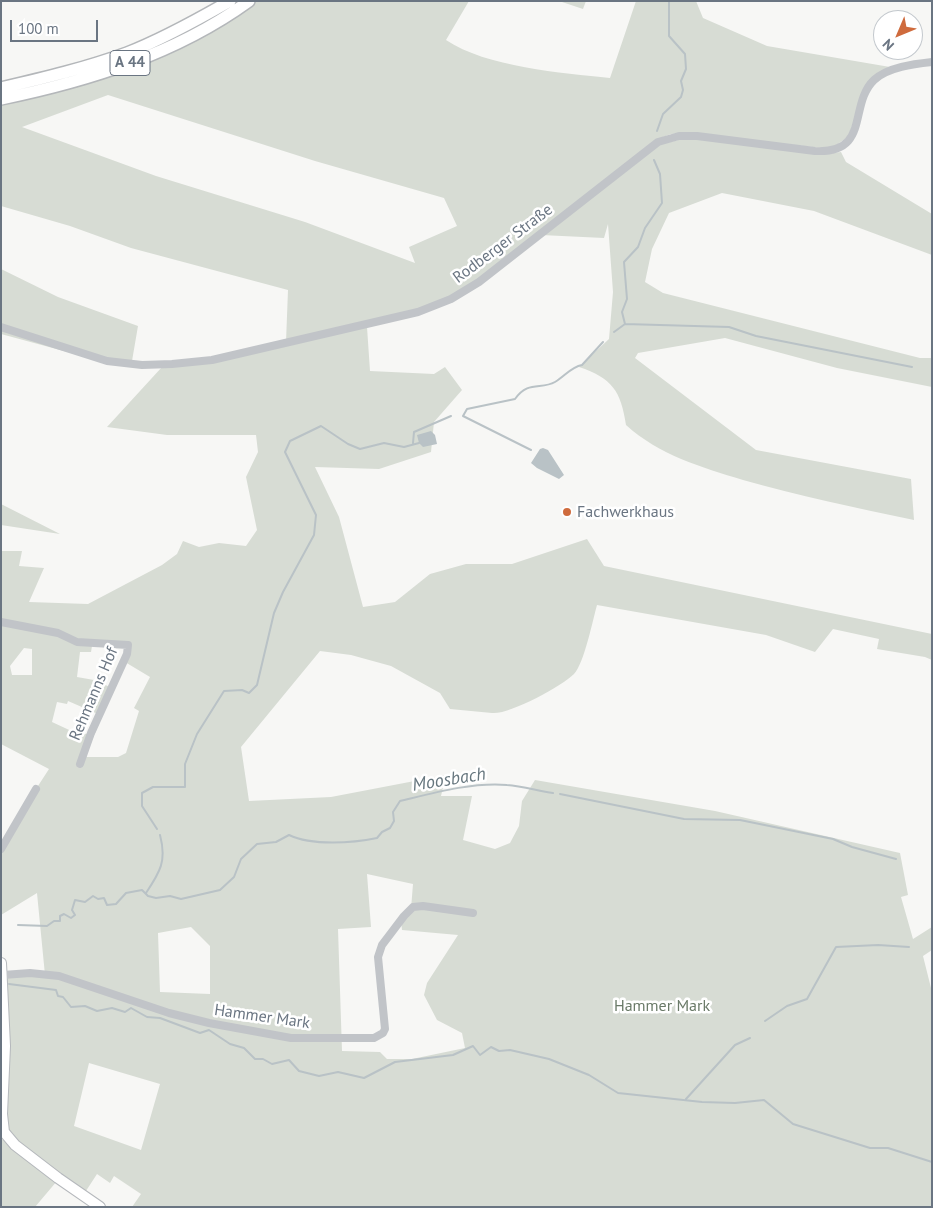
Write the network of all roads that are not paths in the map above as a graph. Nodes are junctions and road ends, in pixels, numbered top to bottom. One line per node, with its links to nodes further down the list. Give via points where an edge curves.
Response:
1 (230, 1): 4 (highway, A 44, via 128,52)
2 (249, 1): 5 (highway, A 44, via 204,29 132,62 50,88)
3 (932, 62): 6 (street, Rodberger Straße, via 907,65 876,78 866,92 853,135 845,144 832,150 815,151 697,136 679,136 658,142 479,282 451,299 418,312 212,360 142,365 107,361)
4 (1, 88)
5 (1, 99)
6 (1, 327)
7 (1, 622): 8 (street, Rehmanns Hof, via 58,633 77,642 128,645)
8 (80, 764)
9 (36, 789): 10 (street)
10 (1, 850)
11 (473, 913): 13 (street, Hammer Mark, via 423,906 413,907 404,916 379,951 385,1028 374,1038 291,1038 169,1013 59,976)
12 (1, 963): 13 (main road)
13 (3, 975): 14 (main road)
14 (4, 1136): 15 (main road)
15 (100, 1207)

